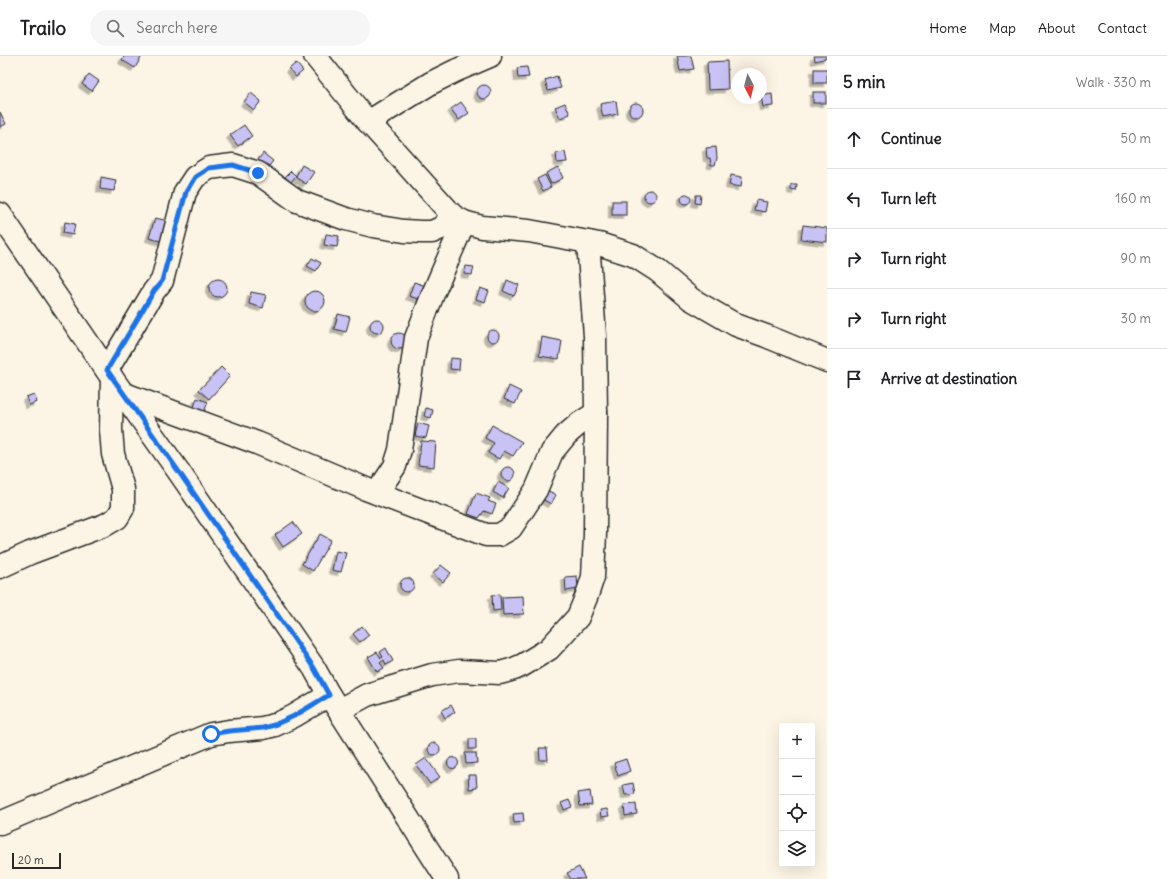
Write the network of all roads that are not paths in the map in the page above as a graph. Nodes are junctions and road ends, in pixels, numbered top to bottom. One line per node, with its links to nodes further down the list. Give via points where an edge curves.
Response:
1 (315, 56): 3 (street)
2 (490, 56): 3 (street, via 431,83)
3 (368, 122): 5 (street)
4 (0, 214): 8 (street)
5 (458, 219): 6 (street, via 482,226 529,231); 8 (street, via 432,232 373,226 297,201 258,173 233,165 209,168 195,177 186,192 162,281 154,291); 10 (street, via 416,338 400,450 395,466)
6 (588, 242): 7 (street, via 633,255 658,270 691,298 736,325); 9 (street, via 595,336)
7 (827, 362)
8 (113, 380): 10 (street); 11 (street, via 111,430 123,489 123,508 117,518); 12 (street, via 314,668)
9 (596, 413): 10 (street, via 566,435 552,452 536,490 524,509 511,528 499,535 486,535); 12 (street, via 593,577 578,617 549,649 514,669 500,672 459,671 432,675 367,695)
10 (377, 493)
11 (0, 566)
12 (334, 702): 13 (street, via 263,728 211,734); 14 (street)
13 (0, 823)
14 (448, 879)

